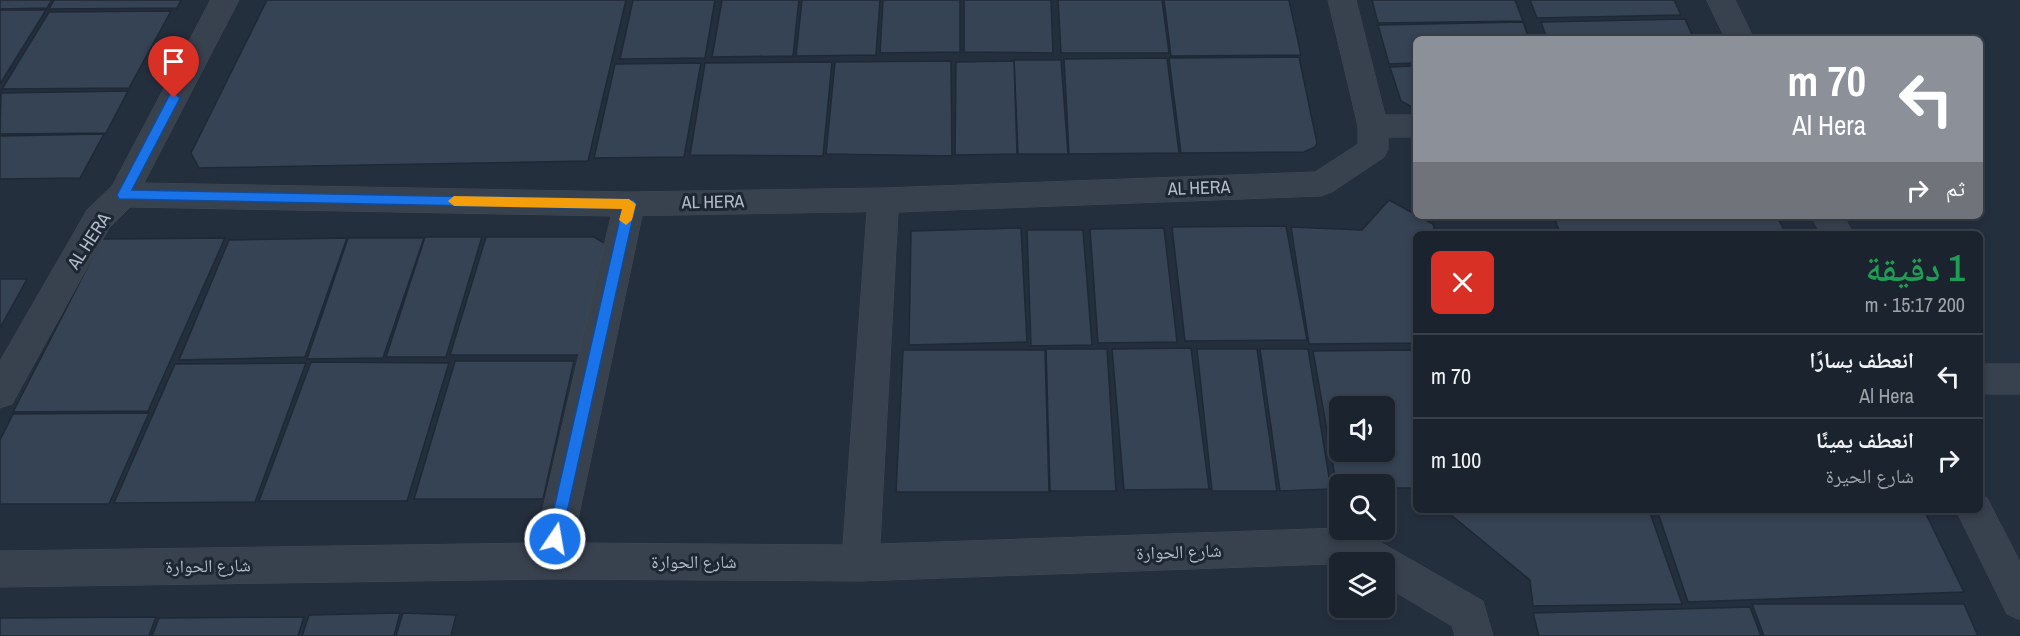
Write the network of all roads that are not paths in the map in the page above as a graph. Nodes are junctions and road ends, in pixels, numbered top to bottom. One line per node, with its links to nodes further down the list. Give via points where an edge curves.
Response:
1 (225, 0): 7 (street)
2 (1342, 0): 5 (street, AL HERA)
3 (1721, 0): 4 (street)
4 (1739, 36)
5 (1373, 126): 6 (street); 8 (street, AL HERA, via 1373,149 1321,184)
6 (1413, 126)
7 (123, 195): 9 (street, AL HERA); 12 (street, AL HERA, via 98,219)
8 (882, 200): 9 (street, AL HERA); 16 (street)
9 (629, 204): 15 (street)
10 (1983, 379): 11 (street)
11 (2020, 379)
12 (0, 393)
13 (1976, 513): 19 (street)
14 (1365, 552): 16 (street, شارع الحوارة, via 1353,545)
15 (550, 561): 16 (street, شارع الحوارة); 17 (street, شارع الحوارة)
16 (860, 563)
17 (0, 569)
18 (1395, 570): 20 (street, شارع الحوارة, via 1469,614)
19 (2020, 601)
20 (1474, 636)

